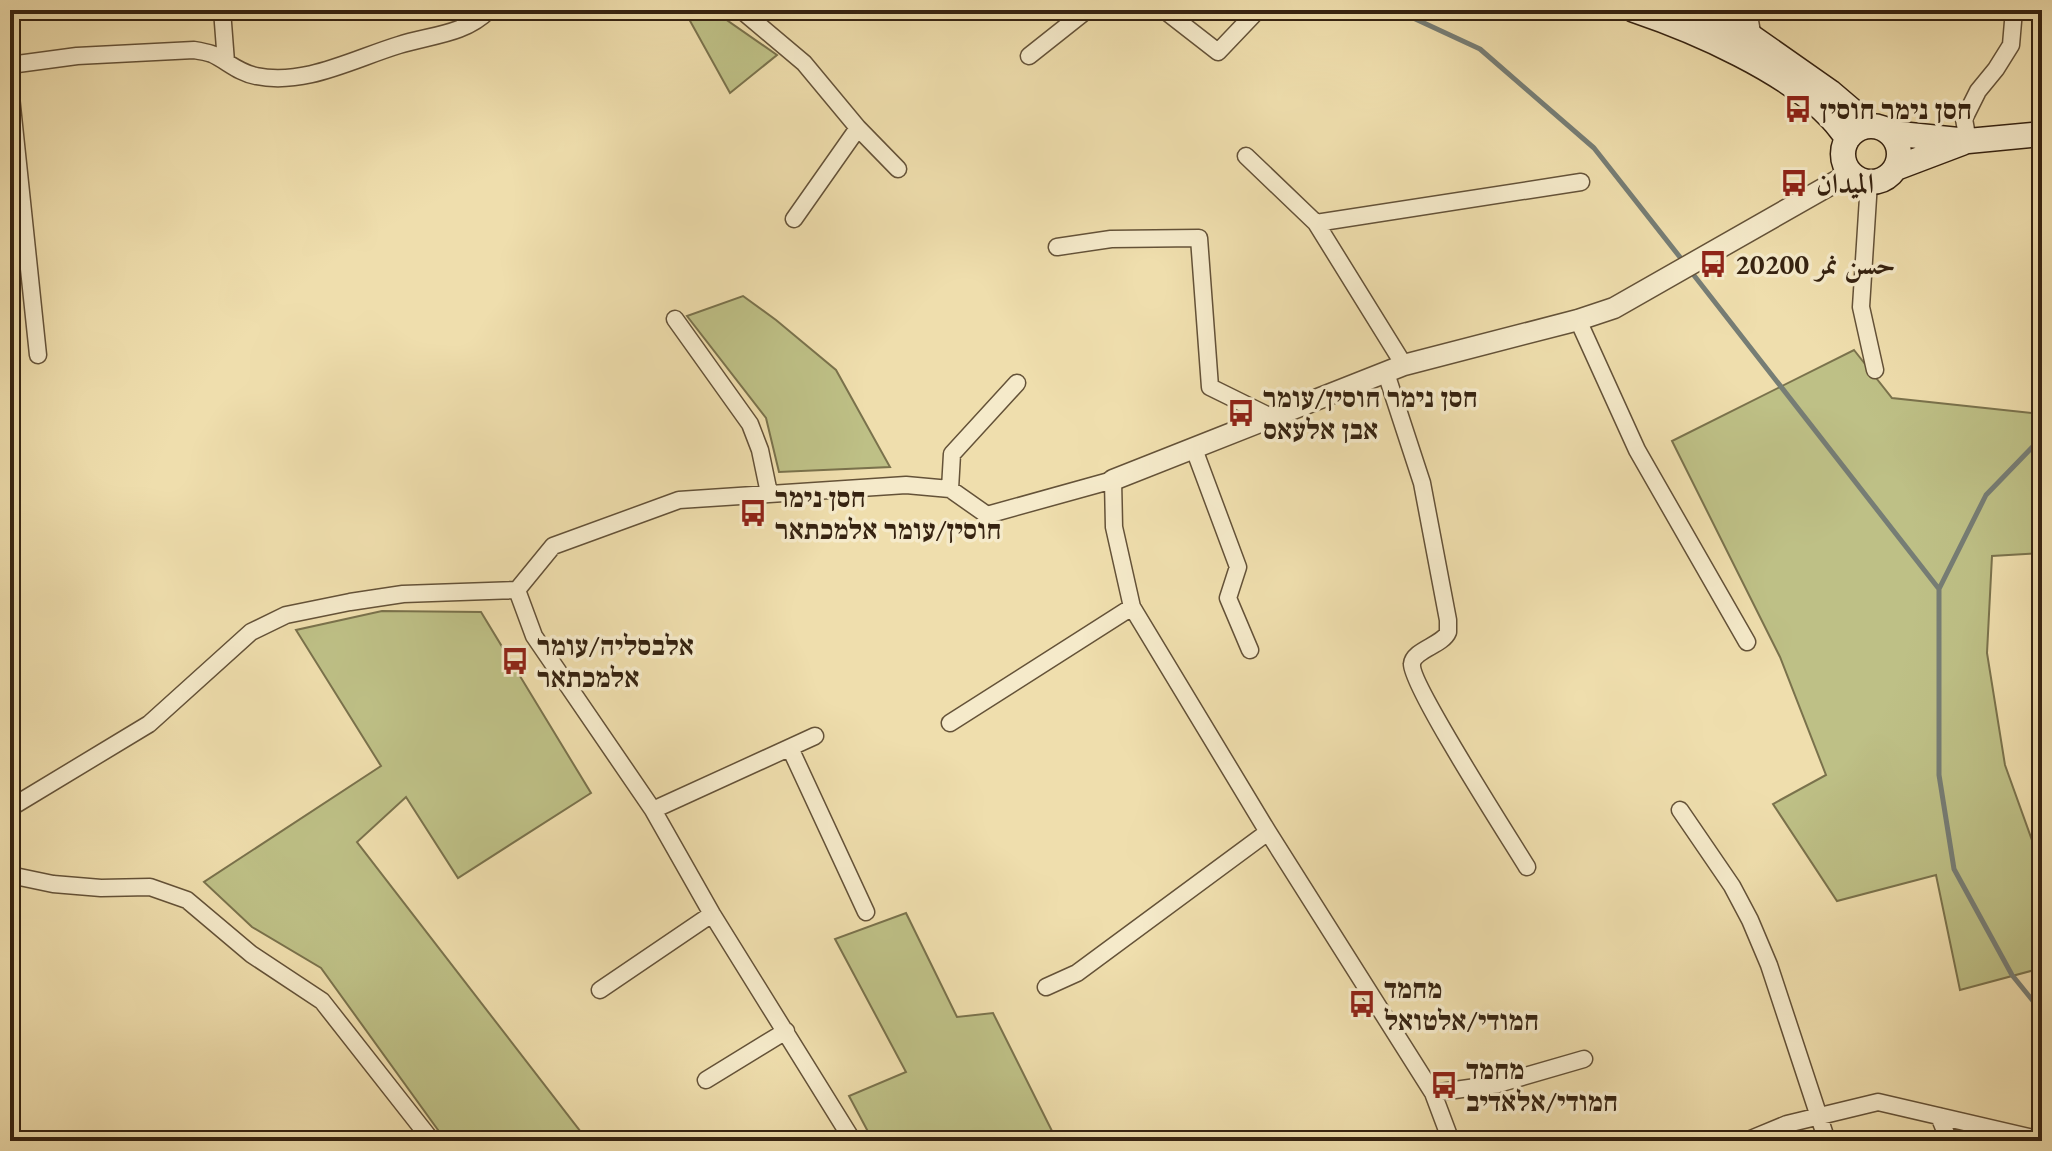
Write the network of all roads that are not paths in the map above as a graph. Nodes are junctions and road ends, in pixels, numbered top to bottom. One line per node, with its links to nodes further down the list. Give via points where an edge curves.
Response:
1 (222, 10): 13 (street)
2 (489, 10): 13 (street, via 469,25 327,71 257,77)
3 (741, 10): 16 (street, via 804,63)
4 (1087, 10): 12 (street)
5 (1164, 10): 6 (street, via 1218,52)
6 (1258, 10)
7 (1634, 10): 19 (main road, via 1730,50 1787,82)
8 (1696, 10): 11 (main road)
9 (1748, 10): 11 (street)
10 (2014, 10): 20 (street, via 2011,45 1964,119)
11 (1753, 38): 17 (main road)
12 (1029, 56)
13 (226, 62): 14 (street, via 194,50)
14 (10, 65)
15 (10, 87): 31 (street)
16 (858, 128): 23 (street); 26 (street)
17 (1880, 130): 19 (main road, via 1854,132); 20 (main road); 22 (main road, via 1896,141)
18 (2042, 134): 20 (main road)
19 (1848, 138): 24 (main road, via 1844,157)
20 (1968, 141): 22 (main road)
21 (1246, 156): 27 (street)
22 (1896, 168): 24 (main road, via 1883,180)
23 (898, 169)
24 (1860, 177): 30 (street, via 1614,308); 33 (street, via 1861,307)
25 (1581, 182): 27 (street)
26 (794, 219)
27 (1316, 223): 32 (street)
28 (1057, 247): 35 (street, via 1111,239 1199,238 1210,387)
29 (675, 319): 39 (street, via 750,424)
30 (1578, 320): 32 (street); 42 (street, via 1637,450)
31 (38, 355)
32 (1395, 369): 35 (street); 51 (street, via 1448,620 1443,639 1411,665 1432,710)
33 (1875, 370)
34 (1017, 383): 38 (street, via 952,454)
35 (1273, 418): 36 (street)
36 (1194, 449): 37 (street); 43 (street, via 1238,567 1228,598)
37 (1113, 480): 38 (street, via 987,515); 41 (street, via 1114,527)
38 (950, 489): 39 (street, via 906,485)
39 (769, 493): 40 (street, via 679,500 553,546)
40 (517, 590): 47 (street, via 403,594 286,615 251,632 149,724); 48 (street, via 534,636)
41 (1132, 607): 44 (street); 50 (street)
42 (1747, 642)
43 (1250, 650)
44 (950, 723)
45 (815, 736): 46 (street)
46 (790, 748): 48 (street); 53 (street)
47 (10, 808)
48 (653, 810): 54 (street)
49 (1680, 810): 61 (street, via 1750,920)
50 (1268, 832): 55 (street, via 1077,973); 60 (street)
51 (1527, 867)
52 (10, 875): 64 (street, via 53,884 150,887 187,900 251,954 322,1001)
53 (866, 912)
54 (712, 914): 56 (street); 57 (street)
55 (1046, 987)
56 (600, 990)
57 (786, 1031): 59 (street); 65 (street)
58 (1584, 1059): 60 (street, via 1498,1084)
59 (706, 1080)
60 (1433, 1093): 66 (street)
61 (1820, 1116): 62 (street, via 1878,1102); 67 (street); 68 (street)
62 (1939, 1116): 63 (street); 69 (street)
63 (2042, 1140)
64 (432, 1141)
65 (853, 1141)
66 (1451, 1141)
67 (1746, 1141)
68 (1827, 1141)
69 (1949, 1141)

